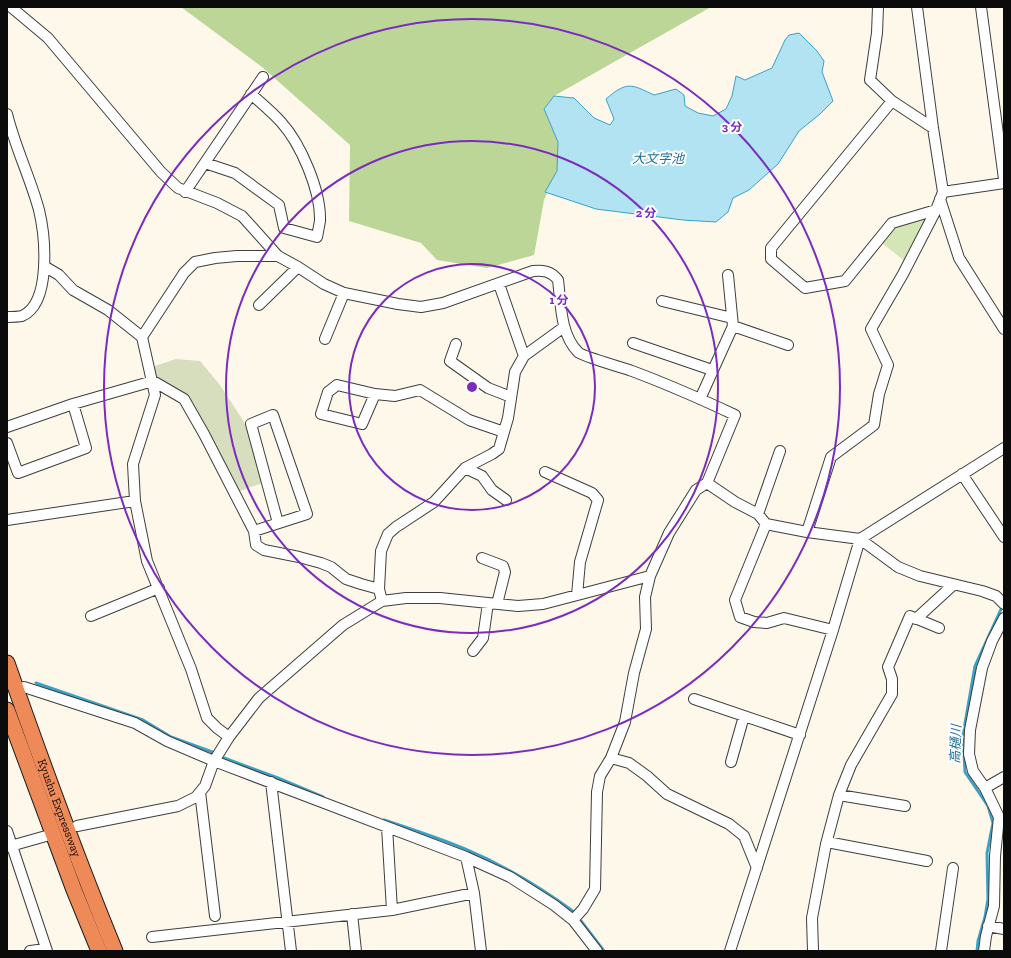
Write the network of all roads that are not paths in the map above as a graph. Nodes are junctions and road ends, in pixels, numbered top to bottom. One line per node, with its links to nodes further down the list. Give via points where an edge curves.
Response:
1 (12, 7): 13 (street, via 48,38 161,172)
2 (878, 7): 7 (street, via 870,80)
3 (917, 7): 9 (street)
4 (981, 7): 11 (street)
5 (263, 77): 6 (street)
6 (251, 94): 10 (street); 10 (street, via 281,122 294,139 307,164 318,206 320,221 317,236 284,228 279,205 235,173)
7 (892, 101): 9 (street); 15 (street, via 771,248 771,260 805,288 845,281 892,223)
8 (7, 114): 17 (street, via 39,212 43,231)
9 (933, 128): 14 (street)
10 (205, 163): 13 (street)
11 (1004, 179)
12 (1004, 183): 14 (street)
13 (185, 192): 16 (street, via 217,203 242,216)
14 (941, 195): 15 (street); 27 (street, via 959,258)
15 (936, 210): 56 (street, via 871,329 888,365 879,394 874,425 831,457)
16 (278, 256): 18 (street); 28 (street, via 237,256 195,262 184,273)
17 (44, 266): 24 (street, via 42,286 32,308 22,316); 28 (street, via 59,275 73,290 108,310)
18 (298, 267): 21 (street, via 324,284); 23 (street)
19 (728, 275): 25 (street)
20 (499, 284): 21 (street, via 443,304 421,307); 26 (street, via 533,271 543,270 554,274 558,280); 33 (street)
21 (344, 293): 29 (street)
22 (662, 301): 25 (street)
23 (259, 305)
24 (7, 318)
25 (732, 322): 32 (street); 34 (street)
26 (564, 327): 33 (street); 38 (street, via 579,353)
27 (1004, 329)
28 (142, 337): 35 (street)
29 (325, 339)
30 (632, 343): 34 (street)
31 (456, 344): 37 (street, via 450,361 488,388)
32 (788, 346)
33 (524, 356): 37 (street, via 515,372)
34 (712, 370): 38 (street)
35 (153, 381): 39 (street); 50 (street, via 155,395 133,464); 55 (street, via 184,399)
36 (375, 394): 36 (street, via 337,385 328,392 321,414 362,424); 41 (street, via 395,396 420,390 469,420)
37 (511, 397): 41 (street)
38 (700, 398): 48 (street, via 735,415)
39 (73, 404): 40 (street); 42 (street, via 86,448 18,473)
40 (7, 427)
41 (504, 432): 45 (street, via 499,449)
42 (7, 443)
43 (1004, 448): 47 (street)
44 (780, 451): 51 (street)
45 (465, 468): 49 (street, via 482,476 492,490); 63 (street, via 434,502 388,534 381,551)
46 (545, 472): 64 (street, via 592,493 598,500 580,562)
47 (962, 474): 57 (street); 58 (street)
48 (707, 482): 51 (street, via 735,502); 60 (street, via 696,490 669,533)
49 (506, 500)
50 (135, 501): 52 (street); 62 (street, via 147,561)
51 (758, 514): 54 (street)
52 (7, 520)
53 (278, 523): 53 (street, via 308,514 272,415 251,424); 55 (street)
54 (766, 524): 56 (street); 72 (street, via 734,600 740,617 767,623 784,618)
55 (254, 531): 63 (street, via 256,545 264,550 321,563 346,578)
56 (807, 532): 58 (street)
57 (1004, 537)
58 (860, 539): 61 (street, via 898,567); 72 (street)
59 (482, 558): 66 (street, via 502,566 505,572)
60 (650, 576): 64 (street); 81 (street, via 645,596 646,629 634,673 625,722)
61 (953, 585): 67 (street, via 996,596); 70 (street)
62 (159, 588): 68 (street); 80 (street, via 207,718)
63 (379, 589): 65 (street)
64 (577, 595): 66 (street, via 543,604 518,606)
65 (382, 601): 66 (street, via 440,598); 80 (street, via 343,625 259,698)
66 (492, 603): 73 (street, via 483,638)
67 (1004, 604)
68 (91, 616)
69 (1004, 618): 86 (street, via 982,668 970,730 969,754 973,771)
70 (916, 619): 71 (street); 88 (street, via 910,616 888,667 892,679 892,694 851,765)
71 (939, 628)
72 (833, 630): 79 (street)
73 (473, 651)
74 (7, 663): 112 (highway, Kyushu Expressway, via 88,886)
75 (24, 687): 82 (street, via 135,723 167,741)
76 (694, 699): 78 (street)
77 (7, 710): 111 (highway, Kyushu Expressway, via 68,876)
78 (744, 716): 79 (street); 83 (street)
79 (800, 734): 98 (street)
80 (229, 737): 82 (street)
81 (611, 758): 98 (street, via 629,763 667,794 729,824 744,836); 104 (street, via 600,776 597,792 595,889)
82 (214, 761): 85 (street); 87 (street, via 205,786)
83 (731, 762)
84 (1004, 777): 86 (street)
85 (271, 782): 91 (street); 105 (street)
86 (985, 788): 106 (street, via 998,817 994,906)
87 (200, 792): 90 (street, via 196,798 178,806); 103 (street)
88 (839, 795): 89 (street); 94 (street)
89 (905, 806)
90 (77, 826)
91 (387, 827): 96 (street); 101 (street)
92 (7, 831): 95 (street)
93 (46, 836): 95 (street)
94 (827, 842): 97 (street); 118 (street, via 812,918)
95 (10, 847): 109 (street)
96 (466, 857): 100 (street); 104 (street, via 510,877)
97 (927, 861)
98 (757, 868): 117 (street)
99 (953, 868): 119 (street)
100 (474, 893): 101 (street); 115 (street)
101 (392, 910): 102 (street)
102 (352, 914): 105 (street); 114 (street)
103 (215, 916)
104 (573, 920): 116 (street)
105 (288, 922): 108 (street); 113 (street)
106 (988, 926): 107 (street); 120 (street)
107 (1004, 929)
108 (152, 937)
109 (46, 950): 110 (street)
110 (30, 951)
111 (99, 951)
112 (115, 951)
113 (291, 951)
114 (356, 951)
115 (480, 951)
116 (597, 951)
117 (730, 951)
118 (813, 951)
119 (941, 951)
120 (984, 951)

